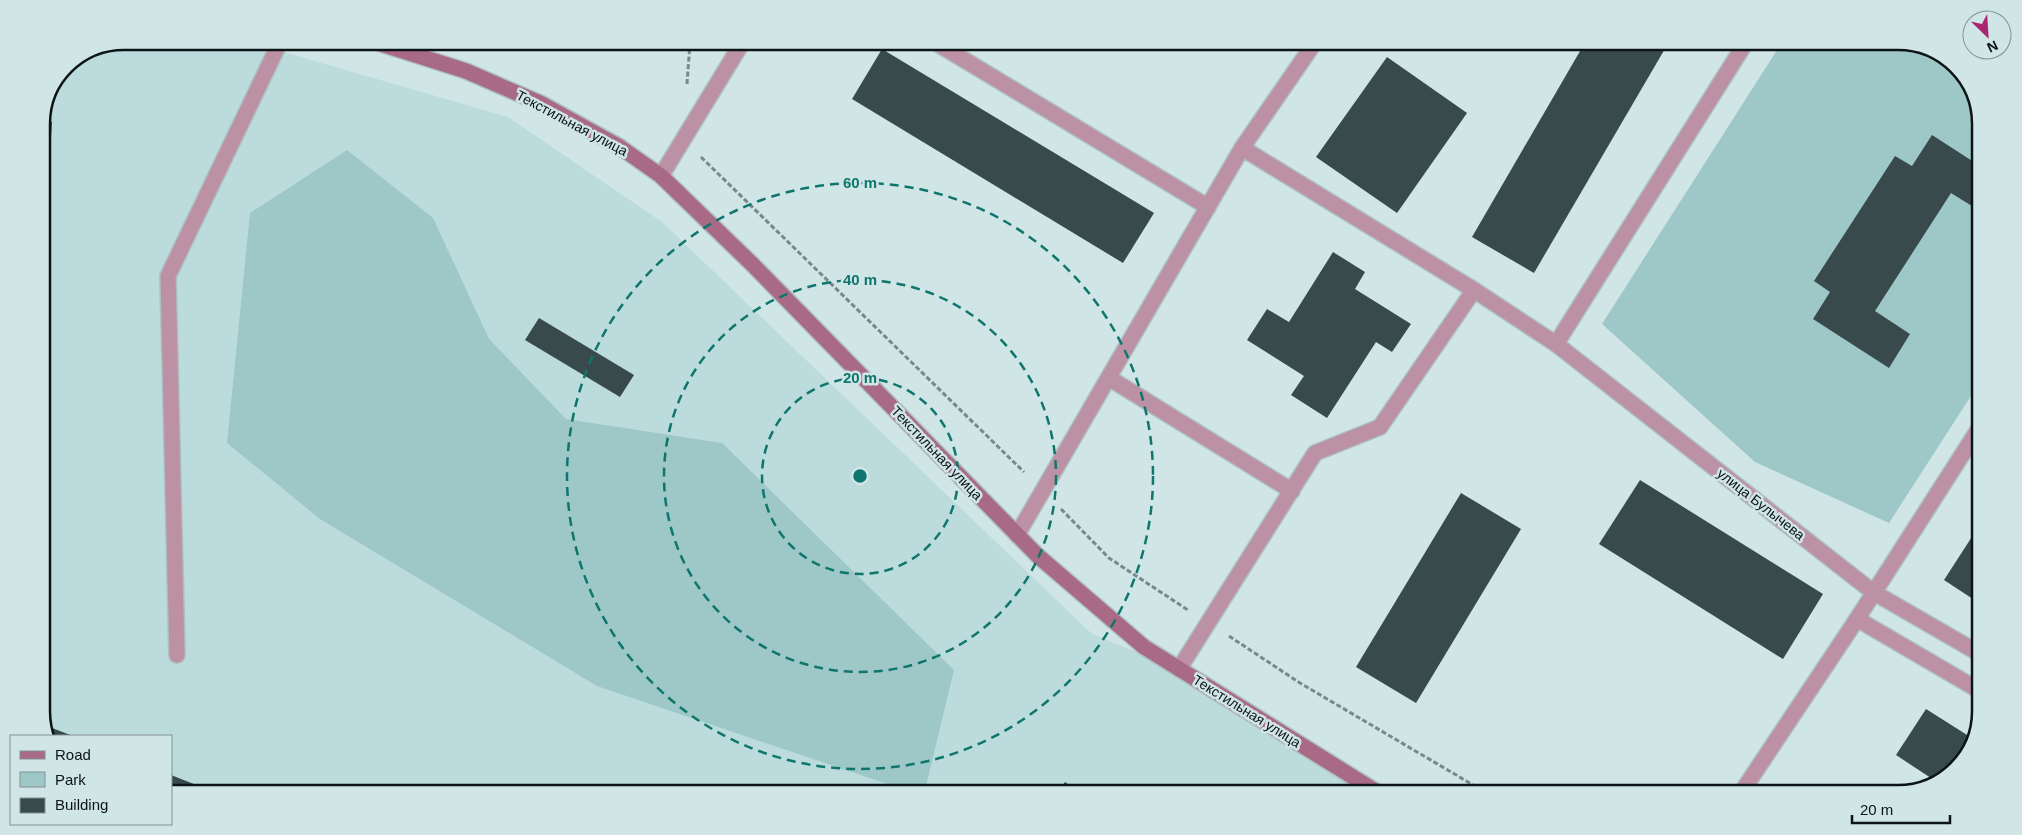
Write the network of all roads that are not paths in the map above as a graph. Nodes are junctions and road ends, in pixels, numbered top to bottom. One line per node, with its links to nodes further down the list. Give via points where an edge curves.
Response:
1 (276, 50): 19 (street, via 168,276)
2 (400, 50): 8 (main road, Текстильная улица, via 466,71 542,104 620,147)
3 (738, 50): 8 (street)
4 (948, 50): 9 (street)
5 (1310, 50): 7 (street)
6 (1741, 50): 11 (street)
7 (1242, 148): 9 (street); 10 (street, улица Булычева)
8 (661, 176): 15 (main road, Текстильная улица)
9 (1208, 207): 12 (street)
10 (1474, 290): 11 (street, улица Булычева); 14 (street, via 1380,428 1316,453)
11 (1556, 344): 16 (street, улица Булычева)
12 (1109, 378): 14 (street); 15 (street)
13 (1972, 439): 16 (street)
14 (1292, 491): 20 (street)
15 (1017, 534): 20 (main road, Текстильная улица, via 1144,647)
16 (1873, 592): 17 (street); 18 (street, улица Булычева)
17 (1857, 619): 21 (street); 23 (street)
18 (1972, 649)
19 (176, 655)
20 (1179, 669): 22 (main road, Текстильная улица)
21 (1972, 686)
22 (1366, 785)
23 (1745, 785)

